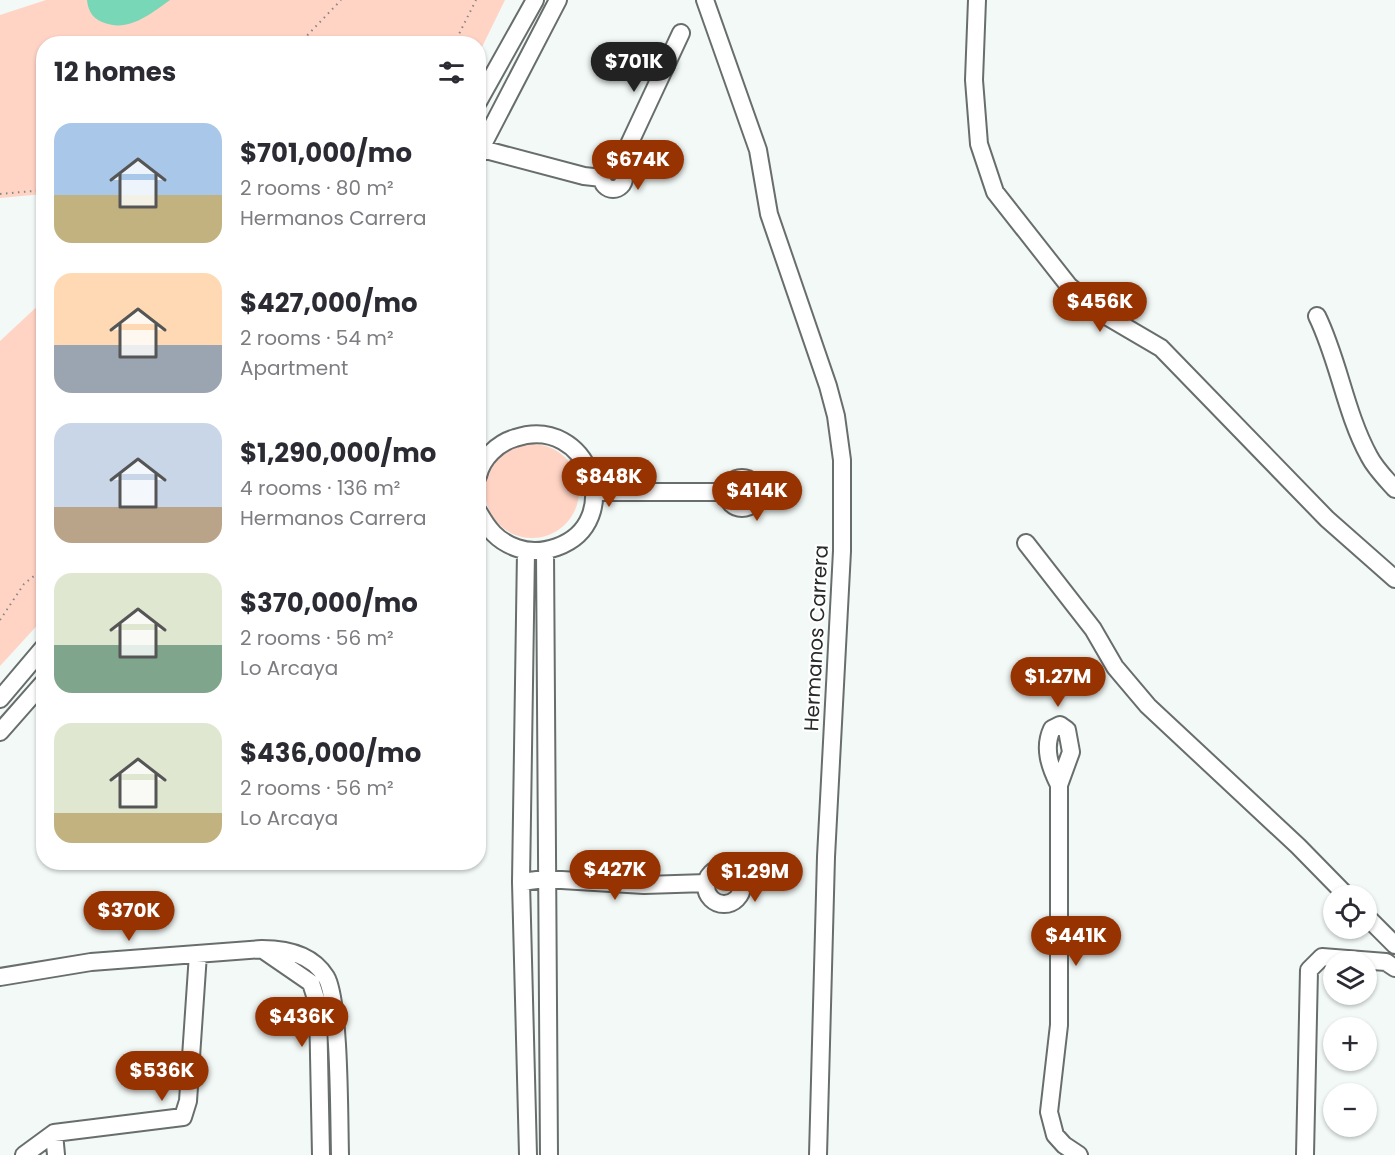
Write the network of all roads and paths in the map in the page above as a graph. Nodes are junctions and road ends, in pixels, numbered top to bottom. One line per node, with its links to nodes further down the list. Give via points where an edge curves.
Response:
1 (341, 0): 8 (path)
2 (476, 0): 9 (path)
3 (535, 0): 10 (street)
4 (558, 0): 11 (street)
5 (705, 0): 49 (street, Hermanos Carrera, via 758,150 769,214 831,396 842,460 842,550 826,857)
6 (977, 0): 25 (street, via 974,80 979,144 995,192 1069,286 1103,314 1161,348 1327,519)
7 (681, 33): 12 (street, via 618,168 607,169 602,178)
8 (307, 36)
9 (458, 36)
10 (486, 88)
11 (486, 134)
12 (486, 149)
13 (36, 191): 14 (path)
14 (0, 194)
15 (1317, 316): 17 (street, via 1330,343 1355,425 1370,458)
16 (486, 461): 18 (street, via 506,441 526,434 546,434 565,441 580,454 591,472)
17 (1395, 489)
18 (594, 492): 19 (street); 23 (street, via 591,512 581,531 564,544)
19 (727, 492)
20 (486, 526): 22 (street, via 505,544)
21 (1026, 543): 35 (street, via 1093,629 1115,667 1148,705)
22 (526, 551): 23 (street); 33 (street)
23 (544, 551): 32 (street)
24 (36, 574): 26 (path, via 24,584)
25 (1395, 579)
26 (0, 621)
27 (36, 656): 29 (street)
28 (36, 691): 30 (street)
29 (0, 699)
30 (0, 732)
31 (1059, 785): 50 (street, via 1059,1024 1049,1112 1055,1135)
32 (545, 879): 33 (street); 34 (street, via 644,885); 48 (street)
33 (521, 882): 47 (street)
34 (707, 883)
35 (1336, 885)
36 (1377, 927): 37 (street)
37 (1395, 945)
38 (262, 949): 39 (street); 45 (street, via 311,983 318,1005); 46 (street, via 285,949 310,959 327,978 334,1002)
39 (198, 954): 41 (street, via 91,962); 42 (street, via 188,1101 183,1117)
40 (1395, 968): 51 (street, via 1386,962 1322,957 1309,970)
41 (0, 977)
42 (54, 1133): 43 (street); 44 (street)
43 (24, 1155)
44 (56, 1155)
45 (321, 1155)
46 (340, 1155)
47 (528, 1155)
48 (549, 1155)
49 (818, 1155)
50 (1079, 1155)
51 (1305, 1155)

